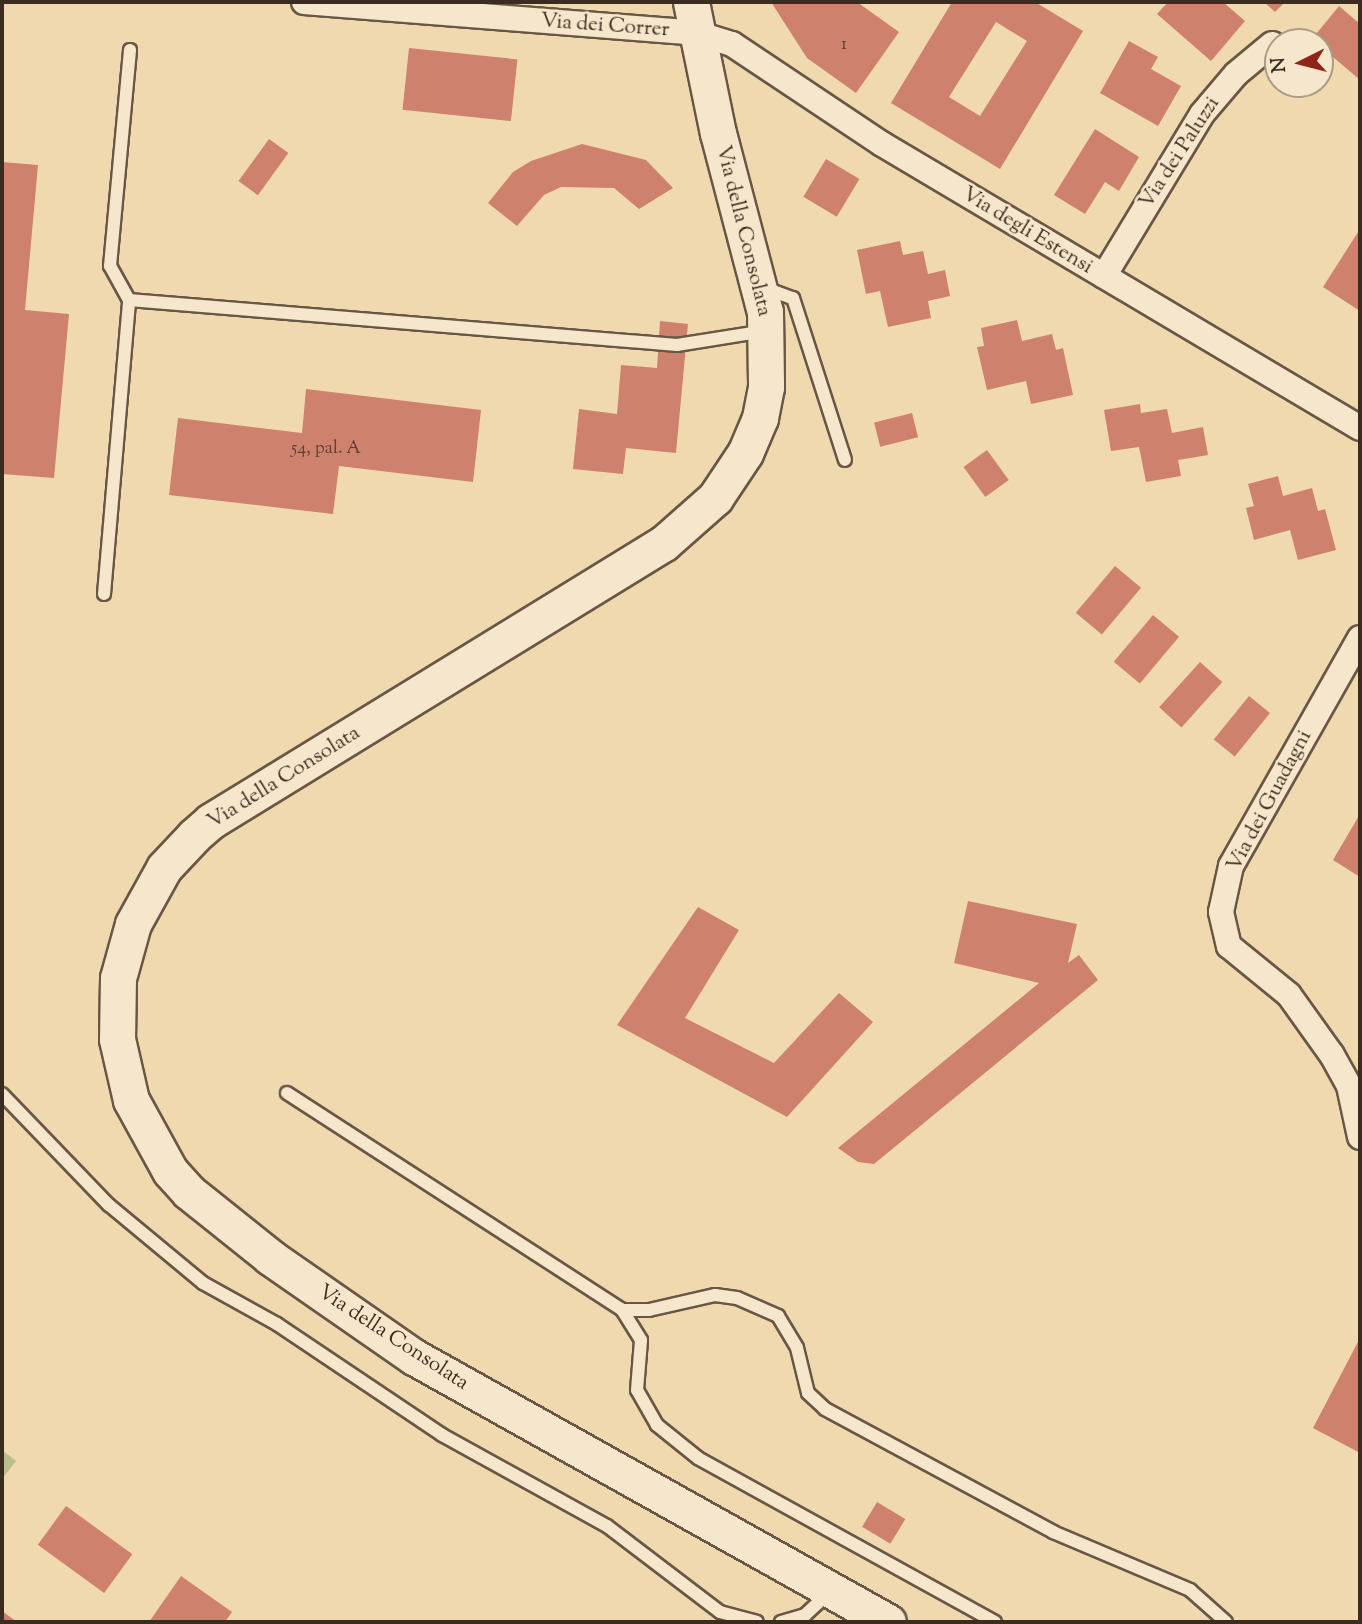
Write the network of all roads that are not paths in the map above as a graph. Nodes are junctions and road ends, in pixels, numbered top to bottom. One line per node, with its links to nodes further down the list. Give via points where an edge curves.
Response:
1 (304, 2): 2 (street, Via dei Correr)
2 (693, 17): 5 (street, Via degli Estensi, via 882,145); 6 (main road, Via della Consolata, via 718,133)
3 (130, 50): 7 (lane, via 110,265)
4 (1264, 51): 5 (street, Via dei Paluzzi, via 1236,74 1202,114)
5 (1104, 276): 9 (street, Via degli Estensi)
6 (761, 287): 8 (main road, Via della Consolata); 10 (lane, via 793,298)
7 (129, 300): 8 (lane, via 677,345); 11 (lane)
8 (766, 330): 17 (main road, Via della Consolata, via 768,368 754,435 730,478 692,520 566,606 211,821 179,851 148,895 123,952 117,1039 131,1100 170,1171 189,1192 270,1257 414,1357)
9 (1360, 428)
10 (845, 460)
11 (104, 594)
12 (1360, 638): 15 (street, Via dei Guadagni, via 1231,866 1221,912 1229,946 1289,995 1332,1055 1349,1086)
13 (287, 1093): 16 (lane)
14 (2, 1094): 18 (lane, via 109,1205 203,1283 277,1324 442,1435 607,1526 720,1612)
15 (1360, 1137)
16 (622, 1310): 21 (lane, via 641,1340 637,1390 657,1425 698,1458); 22 (lane, via 649,1310 715,1295 737,1298 778,1316 797,1349 808,1393 825,1409 1053,1532 1190,1590)
17 (832, 1591): 19 (lane, via 805,1615); 20 (main road, Via della Consolata)
18 (757, 1622)
19 (781, 1622)
20 (888, 1622)
21 (995, 1622)
22 (1226, 1622)

